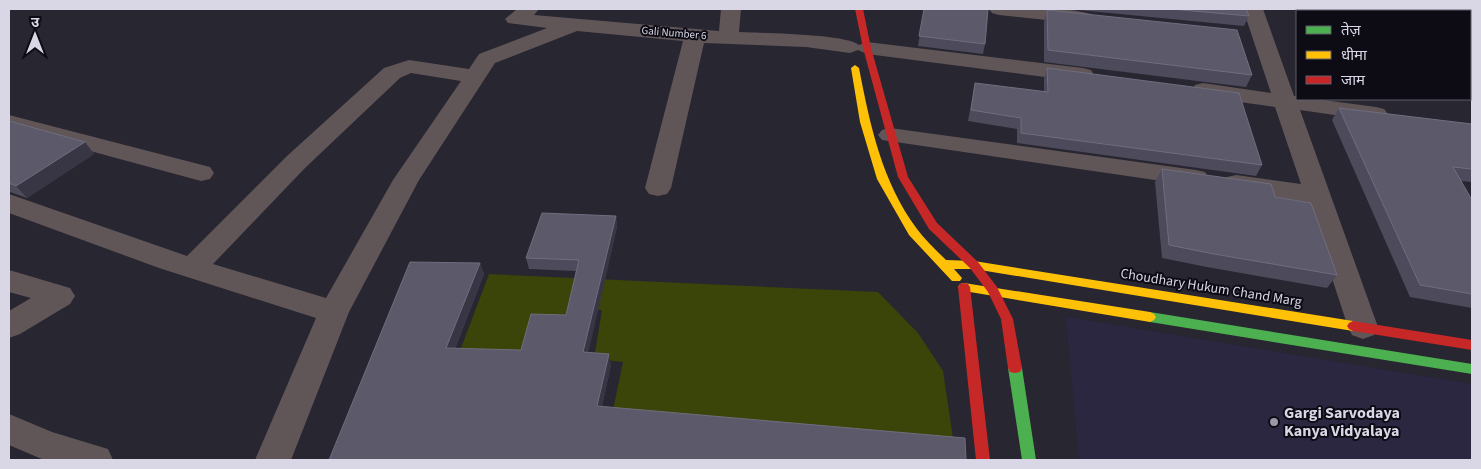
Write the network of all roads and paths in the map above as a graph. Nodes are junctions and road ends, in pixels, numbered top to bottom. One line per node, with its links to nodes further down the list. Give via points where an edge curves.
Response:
1 (529, 9): 7 (street, Gali Number 6, via 515,19)
2 (731, 9): 9 (street)
3 (858, 9): 10 (street)
4 (999, 9): 6 (street)
5 (1253, 9): 14 (street, via 1253,36)
6 (1106, 20)
7 (576, 24): 8 (street, Gali Number 6); 11 (street, via 487,58)
8 (695, 36): 9 (street, Gali Number 6); 19 (street)
9 (728, 38): 10 (street, Gali Number 6)
10 (855, 44): 12 (street, Gali Number 6); 17 (street); 22 (street, via 865,122 882,180 913,232)
11 (475, 76): 24 (street, via 409,66 392,73 296,162); 28 (street, via 406,180)
12 (1108, 78)
13 (1186, 88): 14 (street)
14 (1285, 101): 15 (street); 20 (street)
15 (1393, 116)
16 (9, 122): 18 (street)
17 (890, 135): 20 (street); 23 (street, via 903,177 933,226)
18 (201, 173)
19 (658, 188)
20 (1317, 195): 30 (street)
21 (9, 203): 24 (street)
22 (944, 264): 23 (street, Choudhary Hukum Chand Marg); 26 (street)
23 (974, 265): 27 (street); 30 (street, Choudhary Hukum Chand Marg)
24 (192, 268): 28 (street)
25 (9, 281): 29 (street, via 60,296)
26 (964, 287): 27 (street); 36 (street)
27 (993, 290): 32 (street); 37 (street, via 1006,319)
28 (334, 312): 35 (street)
29 (9, 326)
30 (1363, 327): 31 (street, Choudhary Hukum Chand Marg)
31 (1472, 345)
32 (1472, 369)
33 (9, 429): 34 (street, via 57,450)
34 (95, 460)
35 (273, 460)
36 (983, 460)
37 (1029, 460)

